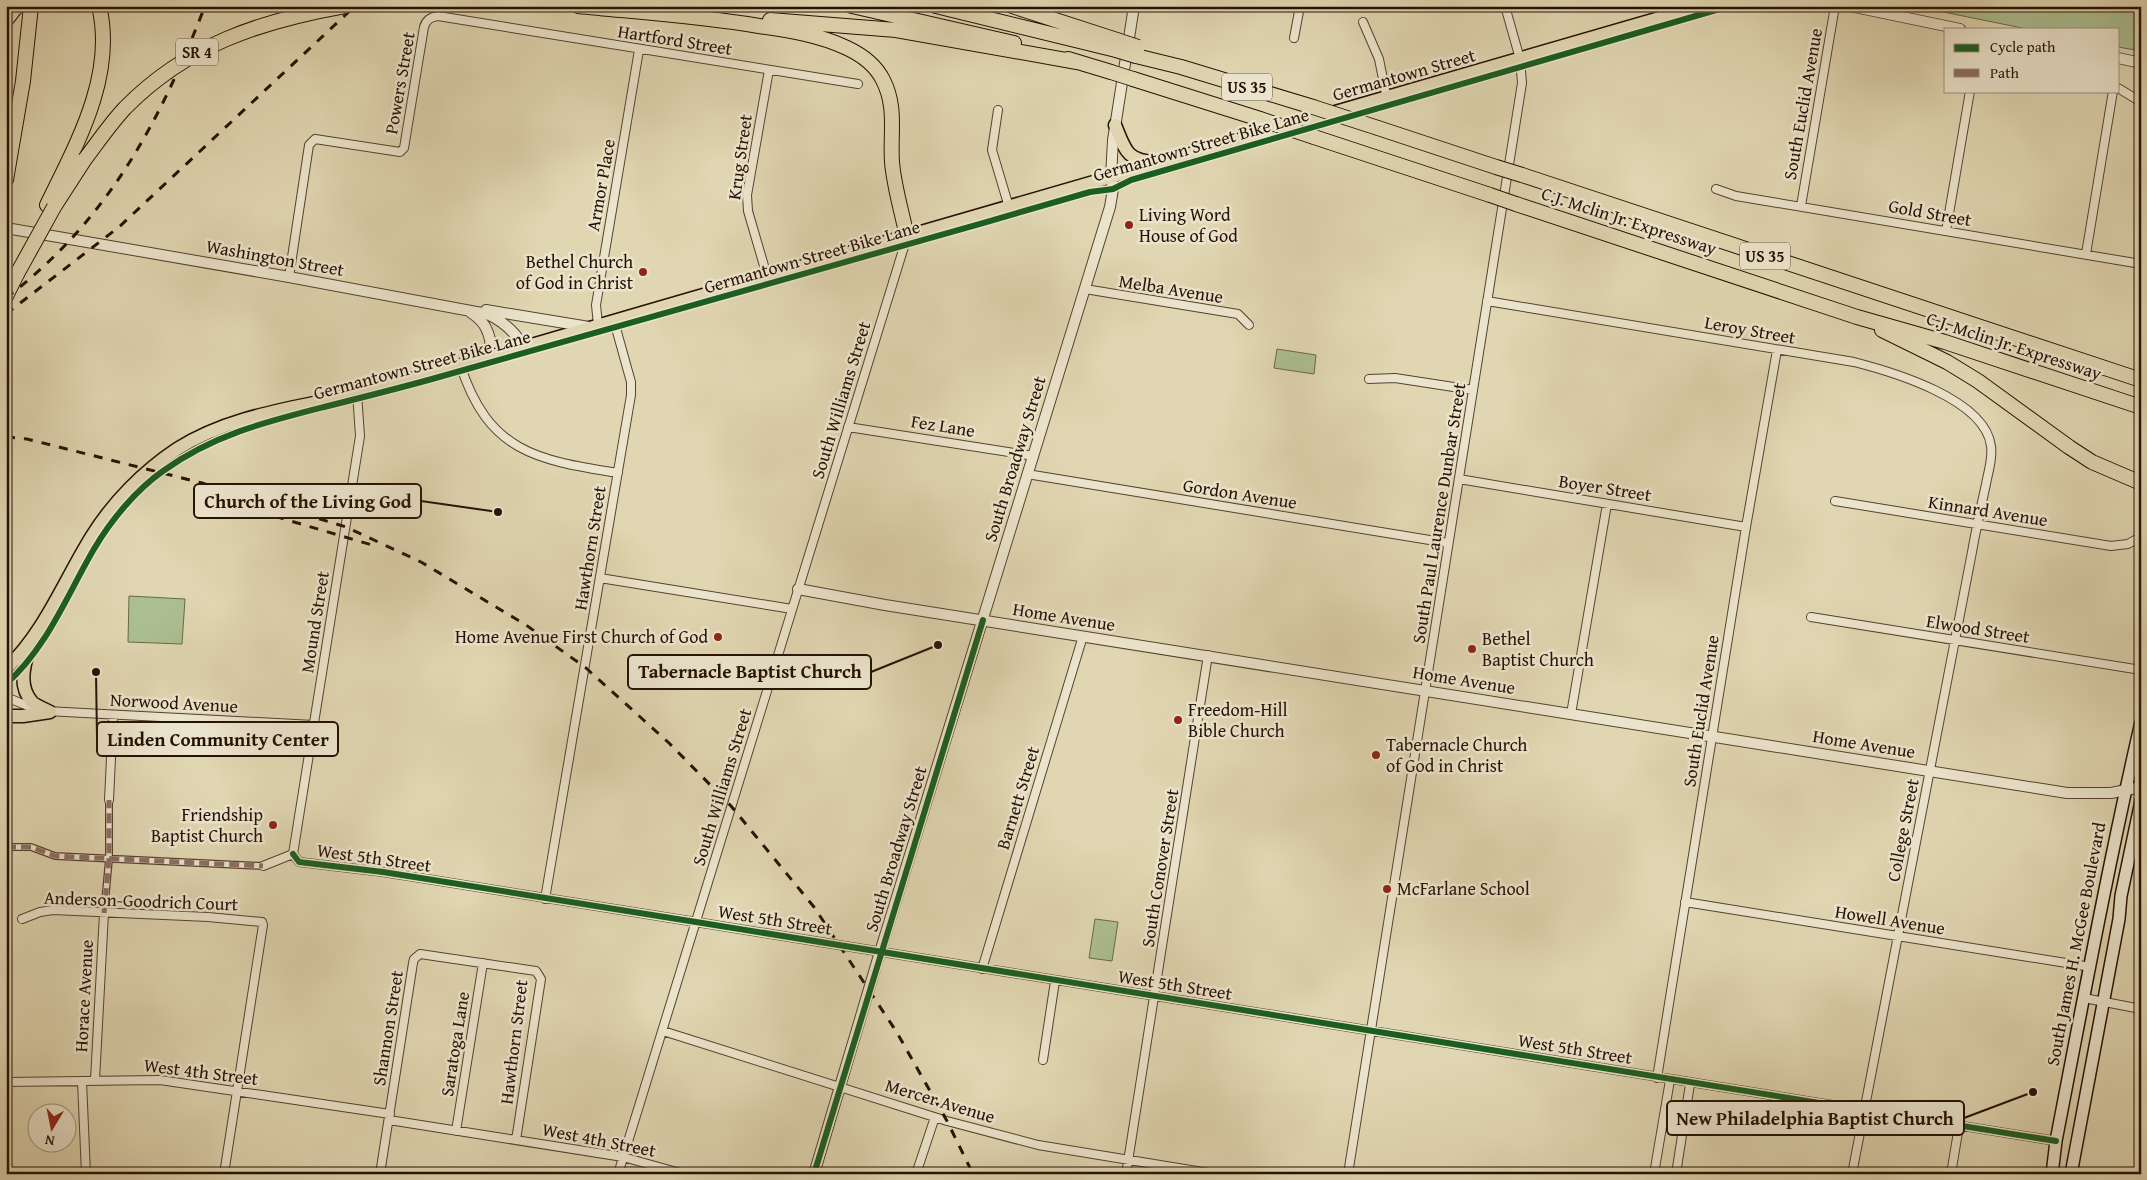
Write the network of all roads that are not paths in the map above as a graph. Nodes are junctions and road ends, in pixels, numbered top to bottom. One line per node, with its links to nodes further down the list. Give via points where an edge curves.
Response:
1 (17, 6): 17 (highway)
2 (31, 6): 38 (highway, via 23,80)
3 (99, 6): 40 (highway, via 102,29 98,79 92,103)
4 (345, 6): 40 (highway, SR 4, bridge, via 295,16 229,36 173,67 142,92 112,124)
5 (578, 6): 16 (highway)
6 (852, 6): 25 (highway, US 35, via 1015,43)
7 (936, 6): 21 (highway, US 35)
8 (1012, 6): 21 (highway)
9 (1134, 6): 35 (street, South Broadway Street)
10 (1300, 6): 20 (street)
11 (1505, 6): 24 (street, South Paul Laurence Dunbar Street)
12 (1701, 6): 24 (main road, Germantown Street)
13 (1834, 6): 41 (street, South Euclid Avenue)
14 (1850, 6): 19 (street)
15 (430, 18): 22 (street, Hartford Street, via 438,16); 49 (street, Powers Street, via 424,28 404,148 400,152 311,141)
16 (720, 19): 25 (highway, via 794,21 896,30); 45 (highway, via 796,32 837,44 860,55 877,70 893,109 892,160)
17 (6, 20)
18 (1363, 22): 32 (street, via 1379,59)
19 (1955, 28)
20 (1294, 38)
21 (1117, 45): 64 (highway, C.J. Mclin Jr. Expressway / US 35, bridge)
22 (639, 50): 27 (street, Hartford Street); 58 (street, Armor Place)
23 (2120, 58): 26 (street)
24 (1520, 59): 32 (main road, Germantown Street); 52 (street, South Paul Laurence Dunbar Street, via 1522,84)
25 (1077, 62): 55 (highway, C.J. Mclin Jr. Expressway / US 35, bridge, via 1260,119)
26 (2141, 63)
27 (769, 70): 28 (street, Hartford Street); 48 (street, Krug Street, via 747,195 748,211)
28 (858, 84)
29 (2120, 89): 33 (street)
30 (1970, 92): 44 (street)
31 (2113, 92): 46 (street)
32 (1387, 99): 36 (main road, Germantown Street)
33 (2141, 102)
34 (998, 110): 42 (street, via 992,150)
35 (1116, 125): 36 (main road, via 1125,149 1132,157); 37 (street, South Broadway Street)
36 (1160, 162): 37 (main road, Germantown Street)
37 (1111, 177): 42 (main road, Germantown Street); 50 (street, South Broadway Street, via 1112,198)
38 (6, 180)
39 (1716, 188): 41 (street, Gold Street, via 1736,196)
40 (50, 206): 51 (highway, SR 4, bridge)
41 (1801, 206): 44 (street, Gold Street)
42 (1009, 207): 45 (main road, Germantown Street)
43 (6, 228): 49 (street, Washington Street)
44 (1946, 231): 46 (street, Gold Street)
45 (907, 237): 48 (main road, Germantown Street); 68 (street, South Williams Street)
46 (2086, 254): 47 (street, Gold Street)
47 (2141, 264)
48 (767, 276): 56 (main road, Germantown Street)
49 (289, 277): 53 (street, Washington Street)
50 (1085, 289): 57 (street, Melba Avenue, via 1238,314); 70 (street, South Broadway Street)
51 (6, 296)
52 (1487, 301): 60 (street, Leroy Street); 65 (street, South Paul Laurence Dunbar Street)
53 (450, 306): 54 (street, Washington Street); 58 (street)
54 (463, 309): 59 (street, Washington Street, via 496,318 514,333); 61 (street, via 478,318 489,331 491,344)
55 (1857, 317): 67 (highway, C.J. Mclin Jr. Expressway / US 35, via 1945,342); 74 (highway, via 1978,381 2077,452 2117,474)
56 (614, 321): 58 (main road, Germantown Street); 71 (street, Hawthorn Street, via 631,382)
57 (1249, 325)
58 (593, 326): 59 (main road, Germantown Street)
59 (524, 347): 61 (main road, Germantown Street)
60 (1777, 350): 69 (street, Leroy Street, via 1854,362 1906,377 1976,417); 78 (street, South Euclid Avenue)
61 (480, 358): 62 (main road, Germantown Street)
62 (460, 364): 66 (main road, Germantown Street); 71 (street, via 476,404 512,443 561,464)
63 (1369, 379): 65 (street, via 1395,378)
64 (2141, 380)
65 (1473, 390): 73 (street, South Paul Laurence Dunbar Street)
66 (357, 394): 88 (main road, Germantown Street, via 224,426 169,455 111,509); 99 (street, Mound Street, via 360,436)
67 (2141, 407)
68 (848, 427): 70 (street, Fez Lane); 82 (street, South Williams Street)
69 (1988, 434): 77 (street, College Street, via 1992,457)
70 (1034, 456): 72 (street, South Broadway Street)
71 (618, 473): 81 (street, Hawthorn Street)
72 (1027, 474): 80 (street, Gordon Avenue); 85 (street, South Broadway Street)
73 (1459, 479): 76 (street, Boyer Street); 80 (street, South Paul Laurence Dunbar Street)
74 (2140, 482)
75 (1835, 501): 77 (street, Kinnard Avenue)
76 (1607, 504): 78 (street, Boyer Street); 95 (street)
77 (1977, 525): 79 (street, Kinnard Avenue, via 2111,546); 87 (street, College Street)
78 (1746, 527): 100 (street, South Euclid Avenue)
79 (2135, 540)
80 (1448, 543): 92 (street, South Paul Laurence Dunbar Street)
81 (600, 578): 83 (street); 111 (street, Hawthorn Street)
82 (798, 589): 83 (street, South Williams Street); 85 (street, Home Avenue)
83 (792, 609): 115 (street, South Williams Street)
84 (1811, 617): 87 (street, Elwood Street)
85 (983, 620): 86 (street, Home Avenue); 117 (street, South Broadway Street)
86 (1083, 636): 89 (street, Home Avenue); 120 (street, Barnett Street)
87 (1955, 640): 91 (street, Elwood Street); 101 (street, College Street)
88 (32, 641): 90 (main road, Germantown Street); 94 (main road, via 22,670 24,685 32,702)
89 (1208, 656): 92 (street, Home Avenue); 122 (street, South Conover Street)
90 (6, 669)
91 (2141, 670)
92 (1426, 691): 95 (street, Home Avenue); 127 (street, South Paul Laurence Dunbar Street)
93 (6, 697): 94 (street, Norwood Avenue)
94 (50, 712): 96 (main road); 97 (street, Norwood Avenue)
95 (1571, 714): 100 (street, Home Avenue)
96 (6, 716)
97 (113, 716): 99 (street, Norwood Avenue); 105 (street)
98 (2141, 722): 104 (main road, South James H. McGee Boulevard)
99 (314, 725): 108 (street, Mound Street)
100 (1712, 737): 101 (street, Home Avenue); 112 (street, South Euclid Avenue)
101 (1930, 771): 104 (street, Home Avenue, via 2067,792 2094,794); 116 (street, College Street)
102 (2141, 779): 104 (street, Home Avenue)
103 (2141, 787): 104 (street, Home Avenue)
104 (2125, 790): 119 (main road, South James H. McGee Boulevard)
105 (109, 800): 109 (street)
106 (2141, 801): 124 (main road, South James H. McGee Boulevard)
107 (6, 847): 109 (street, West 5th Street, via 30,847 55,856)
108 (293, 854): 110 (street, West 5th Street); 111 (street, West 5th Street, via 299,862)
109 (108, 859): 110 (street, West 5th Street); 113 (street)
110 (263, 866)
111 (545, 899): 115 (street, West 5th Street)
112 (1685, 902): 116 (street, Howell Avenue); 129 (street, South Euclid Avenue)
113 (104, 913): 114 (street, Anderson-Goodrich Court, via 53,910); 131 (street, Horace Avenue); 136 (street, Anderson-Goodrich Court, via 260,920 263,925)
114 (22, 919)
115 (696, 922): 117 (street, West 5th Street); 126 (street, South Williams Street)
116 (1897, 936): 119 (street, Howell Avenue); 137 (street, College Street)
117 (880, 952): 120 (street, West 5th Street); 135 (street, South Broadway Street)
118 (483, 963): 138 (street, Shannon Street, via 426,953 414,959); 141 (street, Saratoga Lane); 142 (street, Hawthorn Street, via 536,971 541,979)
119 (2091, 967): 123 (main road, South James H. McGee Boulevard)
120 (982, 969): 121 (street, West 5th Street)
121 (1055, 981): 122 (street, West 5th Street); 128 (street)
122 (1155, 996): 127 (street, West 5th Street); 145 (street, South Conover Street)
123 (2084, 998): 124 (street); 143 (main road, South James H. McGee Boulevard)
124 (2103, 1001): 125 (street); 161 (main road, South James H. McGee Boulevard)
125 (2141, 1009)
126 (664, 1031): 135 (street, Mercer Avenue); 144 (street, South Williams Street)
127 (1370, 1031): 129 (street, West 5th Street); 155 (street, South Paul Laurence Dunbar Street)
128 (1043, 1060)
129 (1657, 1078): 132 (street, West 5th Street)
130 (82, 1080): 131 (street, West 4th Street); 133 (street, West 4th Street); 146 (street)
131 (95, 1080): 136 (street, West 4th Street, via 160,1080)
132 (1670, 1080): 134 (street, West 5th Street); 156 (street)
133 (6, 1082)
134 (1690, 1084): 137 (street, West 5th Street); 157 (street)
135 (841, 1086): 139 (street, Mercer Avenue); 151 (street, South Broadway Street)
136 (237, 1090): 138 (street, West 4th Street); 147 (street)
137 (1863, 1111): 140 (street, West 5th Street); 158 (street, College Street)
138 (389, 1117): 141 (street, West 4th Street); 148 (street, Shannon Street)
139 (935, 1117): 145 (street, Mercer Avenue, via 1038,1146); 152 (street)
140 (1959, 1126): 143 (street, West 5th Street); 159 (street)
141 (456, 1131): 142 (street, West 4th Street)
142 (516, 1140): 144 (street, West 4th Street)
143 (2056, 1141): 160 (main road, South James H. McGee Boulevard)
144 (623, 1157): 149 (street, South Williams Street); 150 (street, West 4th Street)
145 (1128, 1160): 153 (street, South Conover Street); 154 (street, Mercer Avenue)
146 (86, 1174)
147 (224, 1174)
148 (380, 1174)
149 (618, 1174)
150 (684, 1174)
151 (814, 1174)
152 (916, 1174)
153 (1126, 1174)
154 (1215, 1174)
155 (1348, 1174)
156 (1654, 1174)
157 (1676, 1174)
158 (1852, 1174)
159 (1951, 1174)
160 (2052, 1174)
161 (2071, 1174)

